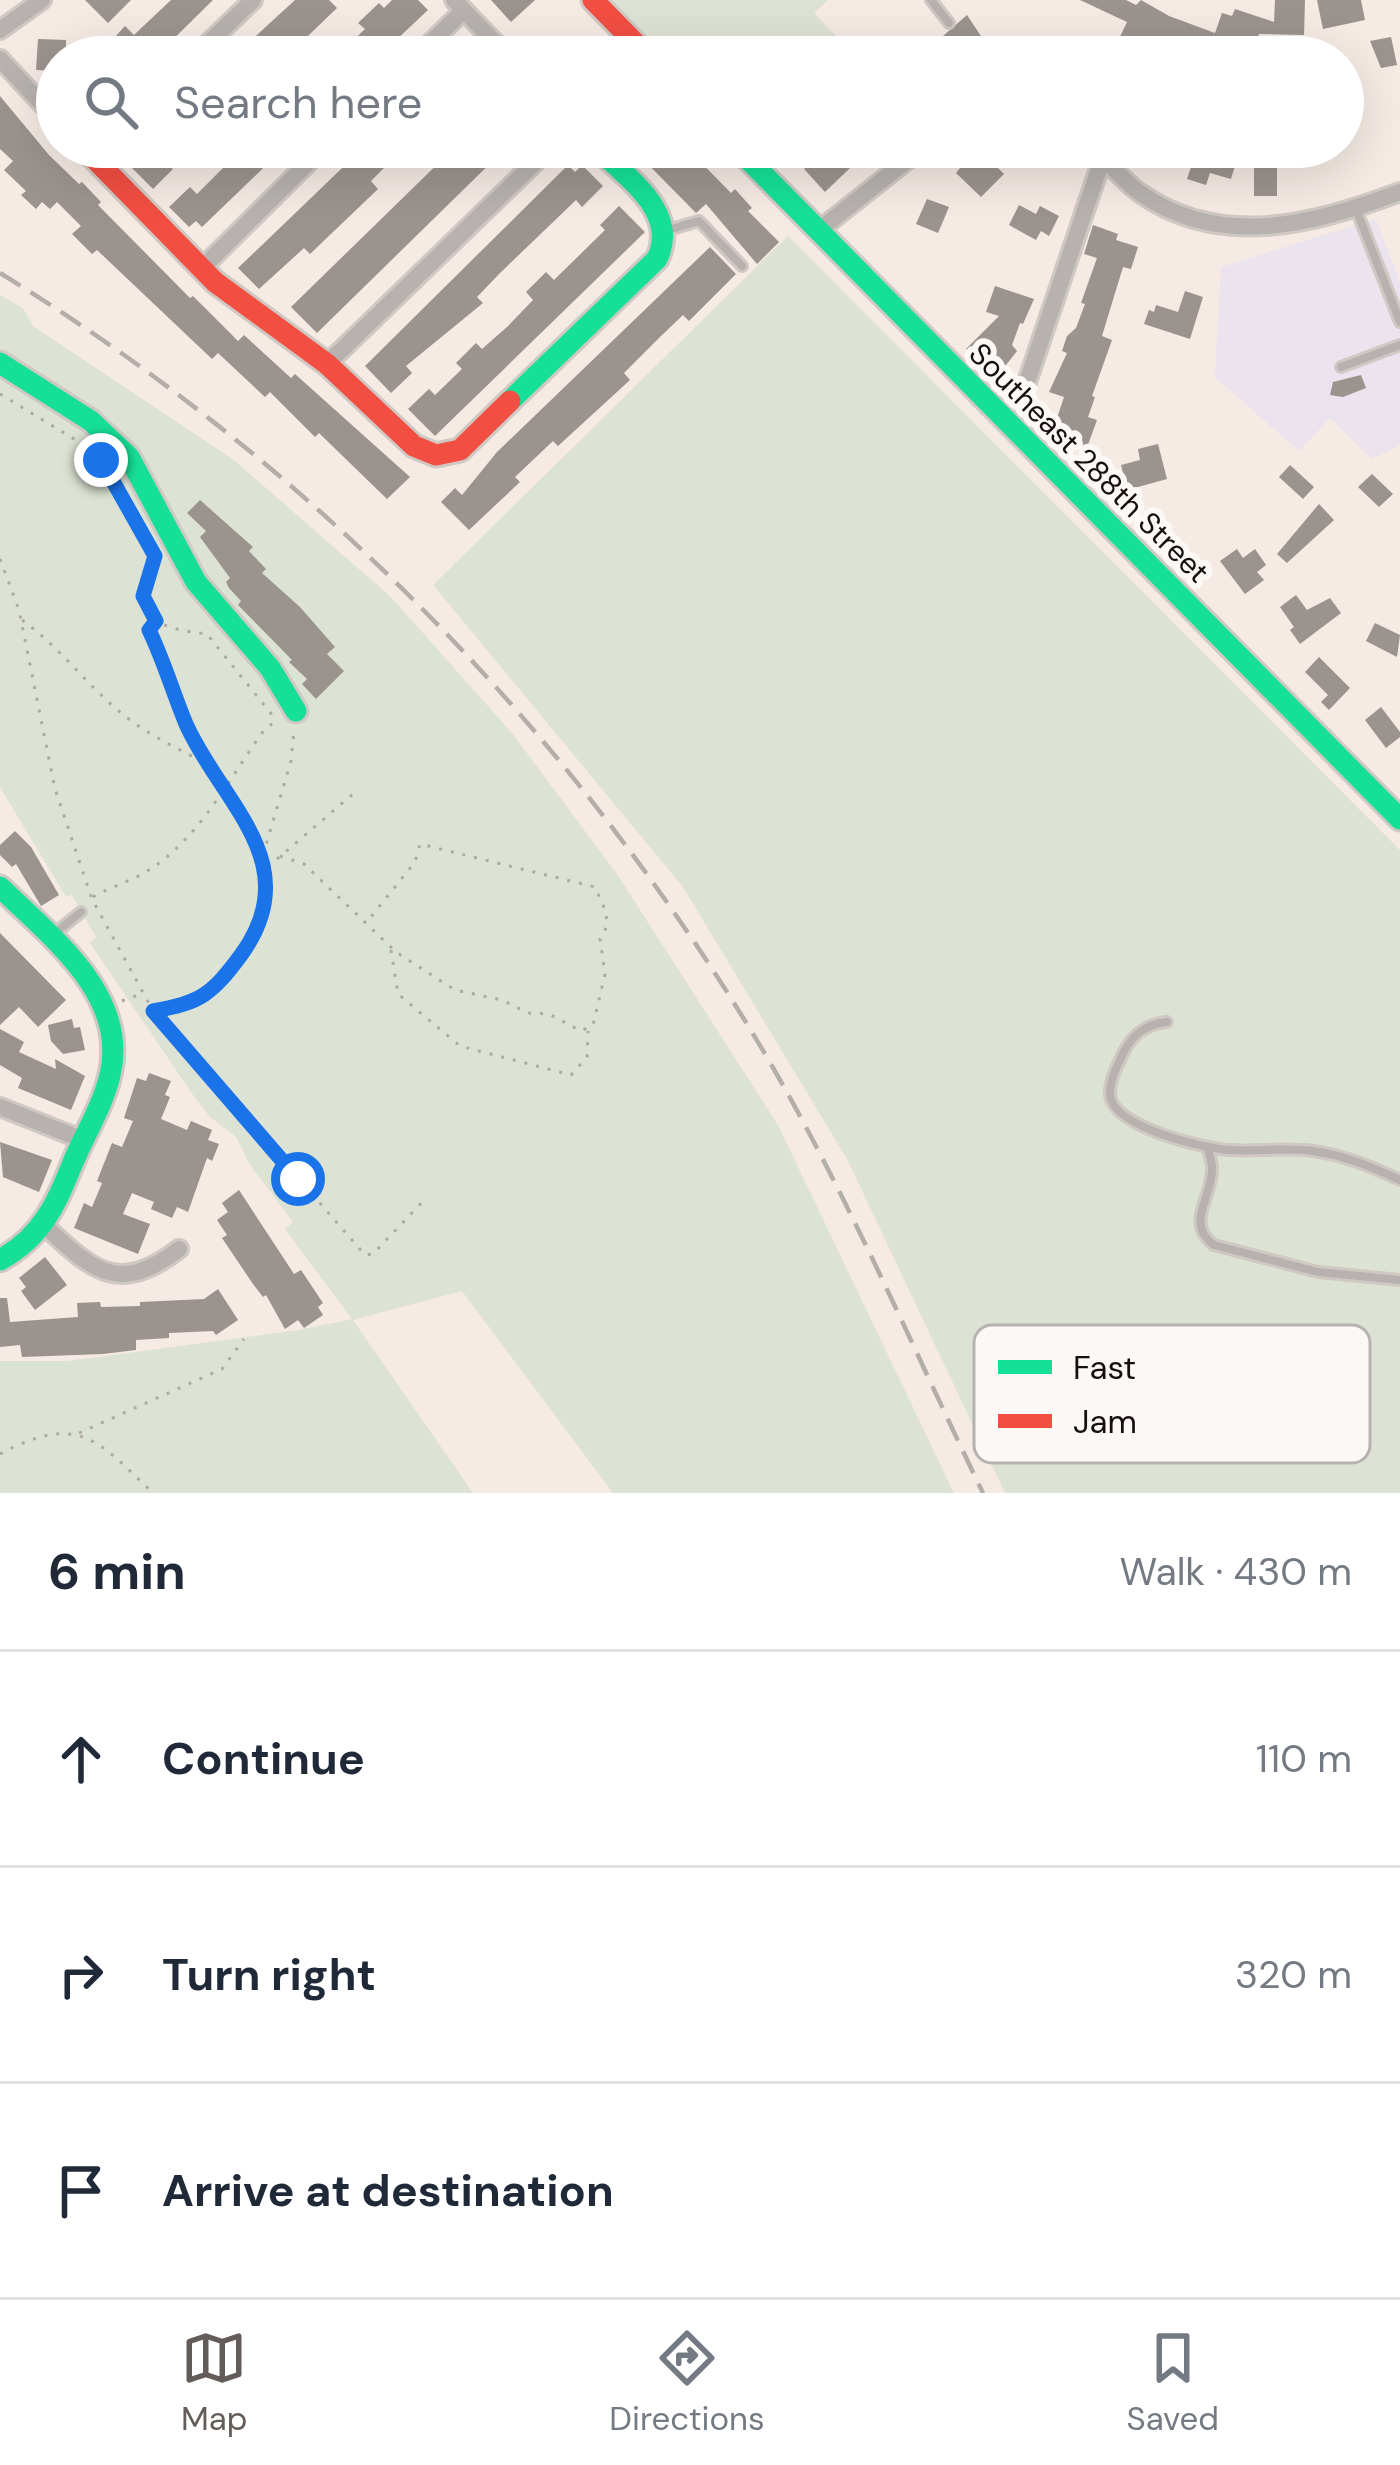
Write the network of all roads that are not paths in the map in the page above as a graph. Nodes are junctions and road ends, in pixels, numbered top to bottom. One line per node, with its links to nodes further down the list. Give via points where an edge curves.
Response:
1 (42, 0): 7 (street)
2 (253, 0): 8 (street)
3 (592, 0): 11 (street)
4 (931, 0): 6 (lane)
5 (459, 5): 9 (street); 10 (street)
6 (949, 22)
7 (0, 30)
8 (216, 36)
9 (433, 36)
10 (489, 36)
11 (624, 36)
12 (0, 59): 13 (street)
13 (36, 98)
14 (108, 168): 27 (street)
15 (303, 168): 27 (street)
16 (528, 168): 31 (street)
17 (616, 168): 24 (street)
18 (756, 168): 25 (street, Southeast 288th Street)
19 (898, 168): 25 (street)
20 (1094, 168): 33 (street)
21 (1116, 168): 23 (street, via 1145,196 1229,228 1315,221)
22 (1400, 193): 23 (street)
23 (1356, 207): 28 (lane)
24 (665, 231): 26 (lane, via 699,221); 31 (street, via 656,259 460,450 436,455 414,446)
25 (818, 231): 35 (street, Southeast 288th Street)
26 (742, 266)
27 (200, 268): 31 (street)
28 (1400, 322)
29 (1400, 345): 32 (lane)
30 (0, 363): 34 (street, via 91,421 129,458 196,582)
31 (327, 364)
32 (1341, 367)
33 (1025, 388)
34 (296, 711)
35 (1400, 819)
36 (0, 887): 38 (street)
37 (81, 913): 38 (lane)
38 (50, 938): 41 (street, via 88,979 113,1038 111,1073)
39 (1167, 1022): 42 (lane, via 1127,1042 1110,1096 1126,1120)
40 (0, 1107): 41 (street)
41 (83, 1140): 44 (street)
42 (1208, 1148): 43 (lane, via 1322,1152); 47 (lane, via 1200,1229 1214,1245 1318,1272)
43 (1400, 1180)
44 (46, 1227): 45 (street, via 88,1263 115,1274 141,1274); 46 (street)
45 (179, 1249)
46 (0, 1260)
47 (1400, 1280)

